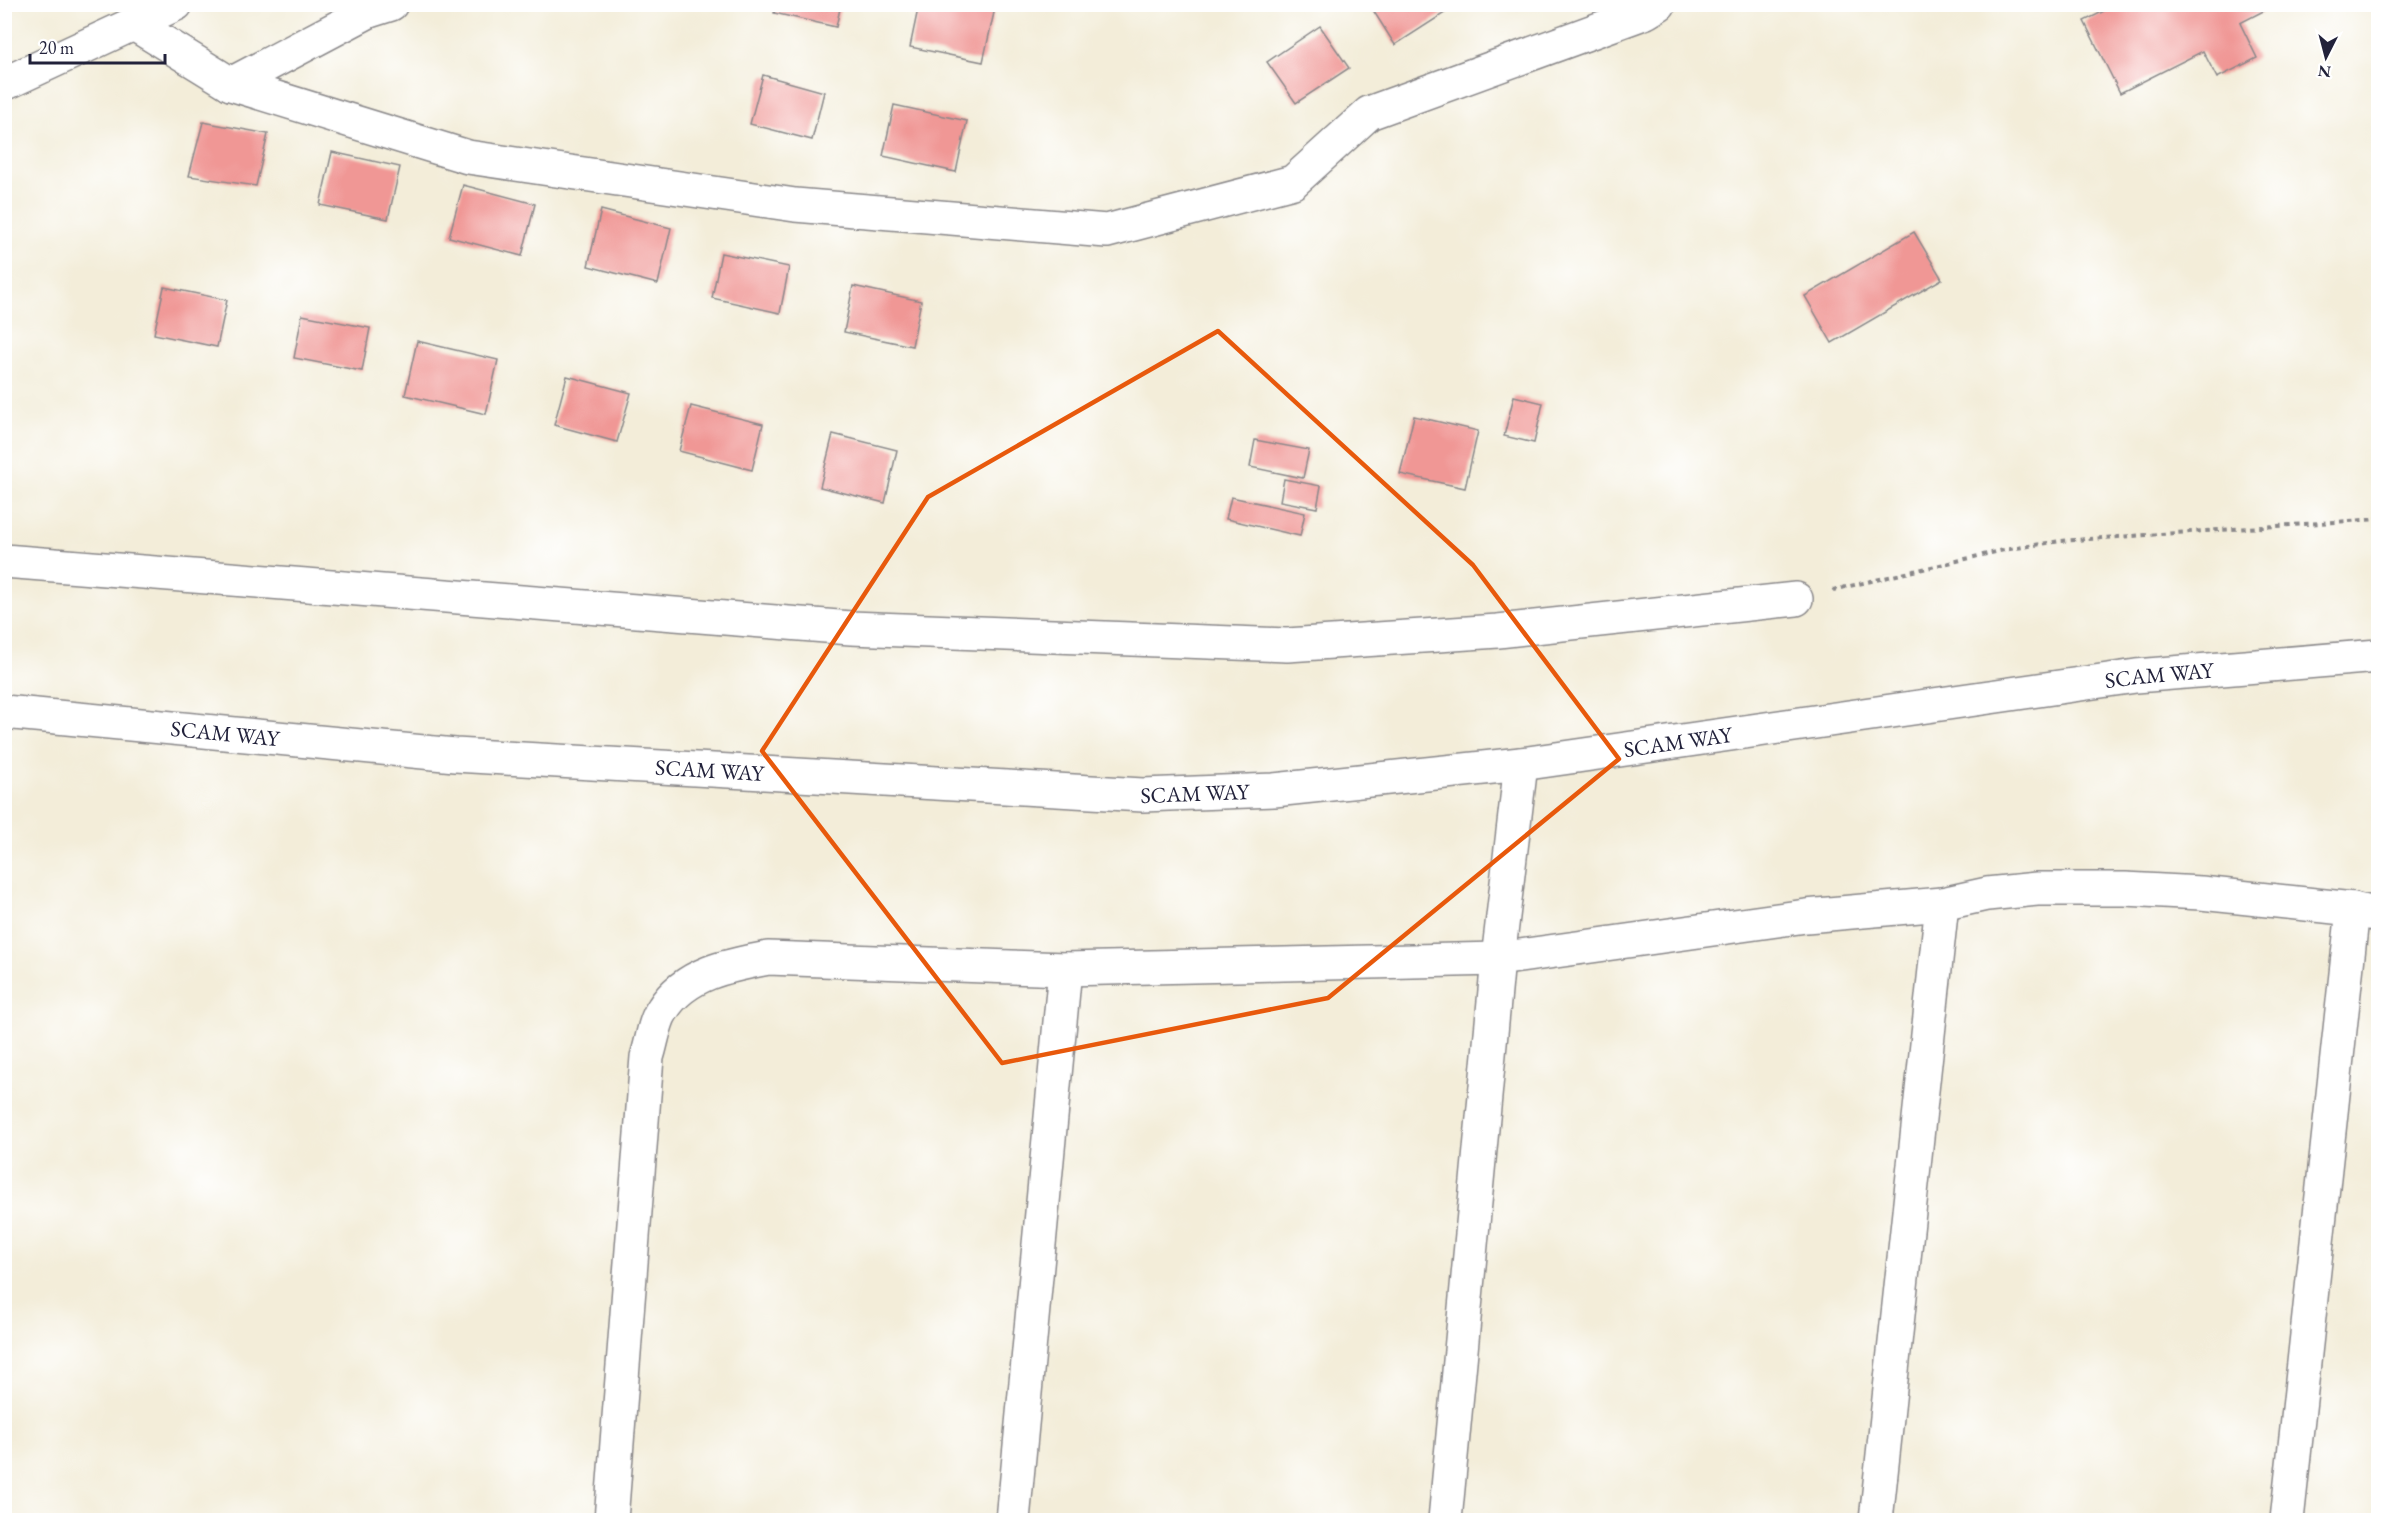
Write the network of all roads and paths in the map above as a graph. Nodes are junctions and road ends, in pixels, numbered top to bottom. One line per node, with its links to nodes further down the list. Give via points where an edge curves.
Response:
1 (176, 4): 4 (street)
2 (391, 4): 6 (street, via 369,11)
3 (1659, 4): 6 (street, via 1369,113 1293,182 1107,231 795,205 468,157)
4 (134, 24): 5 (street); 6 (street)
5 (4, 84)
6 (231, 84)
7 (2379, 519): 9 (path, via 2060,541 2004,550)
8 (4, 561): 9 (street, via 851,628 1287,645 1498,631)
9 (1797, 599)
10 (2379, 656): 12 (street, SCAM WAY, via 2136,676)
11 (4, 712): 12 (street, SCAM WAY, via 455,755 1143,795 1274,790)
12 (1521, 764): 15 (street)
13 (1942, 903): 14 (street, via 2037,889 2125,889 2262,898); 15 (street, via 1806,916); 20 (street)
14 (2366, 912): 21 (street)
15 (1498, 958): 16 (street); 19 (street)
16 (1065, 969): 17 (street, via 768,958 729,965 686,983 662,1009 647,1057); 18 (street)
17 (611, 1521)
18 (1013, 1521)
19 (1445, 1521)
20 (1876, 1521)
21 (2287, 1521)

